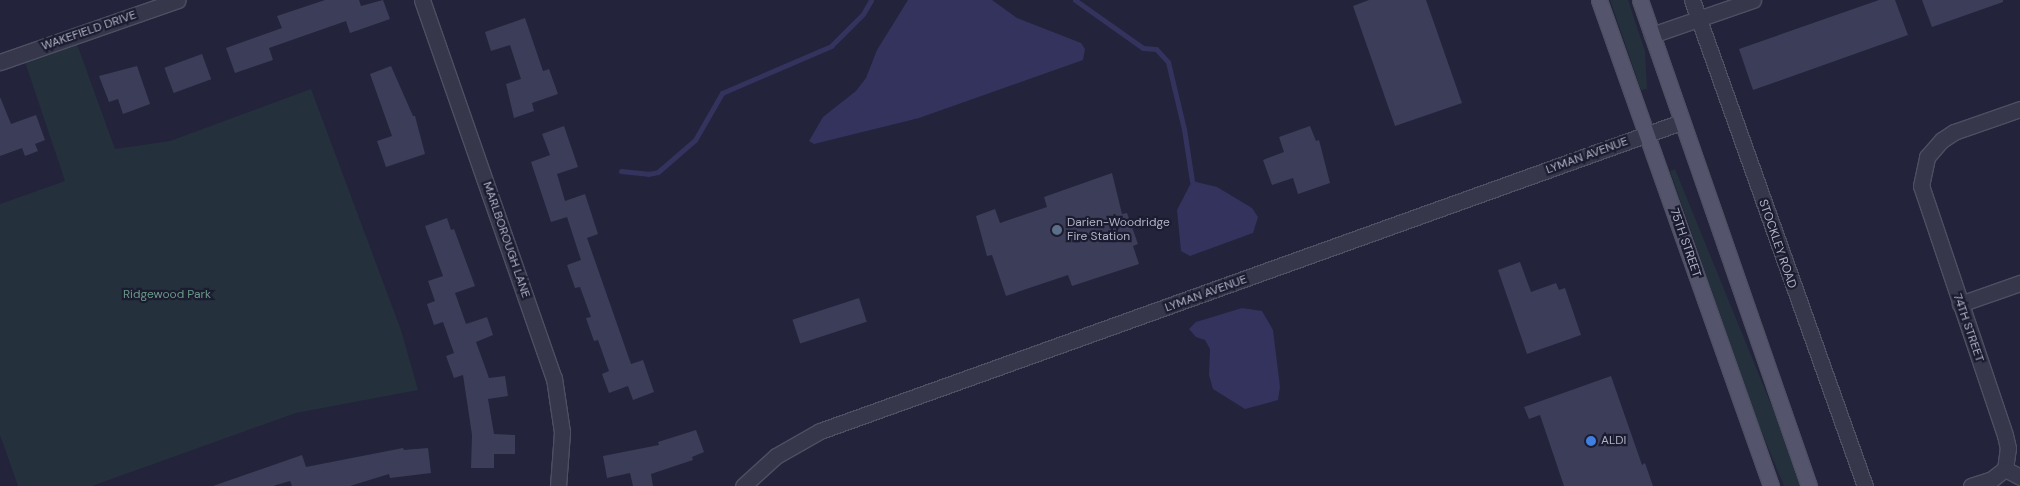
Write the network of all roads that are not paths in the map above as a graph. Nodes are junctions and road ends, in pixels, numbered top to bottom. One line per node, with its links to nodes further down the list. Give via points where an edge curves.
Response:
1 (178, 0): 9 (street, WAKEFIELD DRIVE)
2 (422, 0): 17 (street, MARLBOROUGH LANE, via 554,378 562,432)
3 (1599, 0): 12 (main road, 75TH STREET)
4 (1640, 0): 8 (main road)
5 (1692, 0): 7 (street, STOCKLEY ROAD)
6 (1753, 0): 7 (street)
7 (1699, 19): 8 (street); 21 (street, STOCKLEY ROAD)
8 (1652, 35): 11 (main road)
9 (0, 62)
10 (2020, 109): 14 (street, 74TH STREET, via 1954,132 1942,140 1927,158 1921,186)
11 (1682, 122): 12 (street, LYMAN AVENUE); 20 (main road)
12 (1646, 135): 18 (street, LYMAN AVENUE, via 820,431 776,456); 19 (main road, 75TH STREET)
13 (2020, 283): 14 (street)
14 (1960, 304): 15 (street, 74TH STREET, via 2006,435)
15 (2005, 470): 16 (street); 22 (street, via 1992,479)
16 (2020, 477)
17 (558, 486)
18 (743, 486)
19 (1771, 486)
20 (1809, 486)
21 (1865, 486)
22 (1971, 486)

